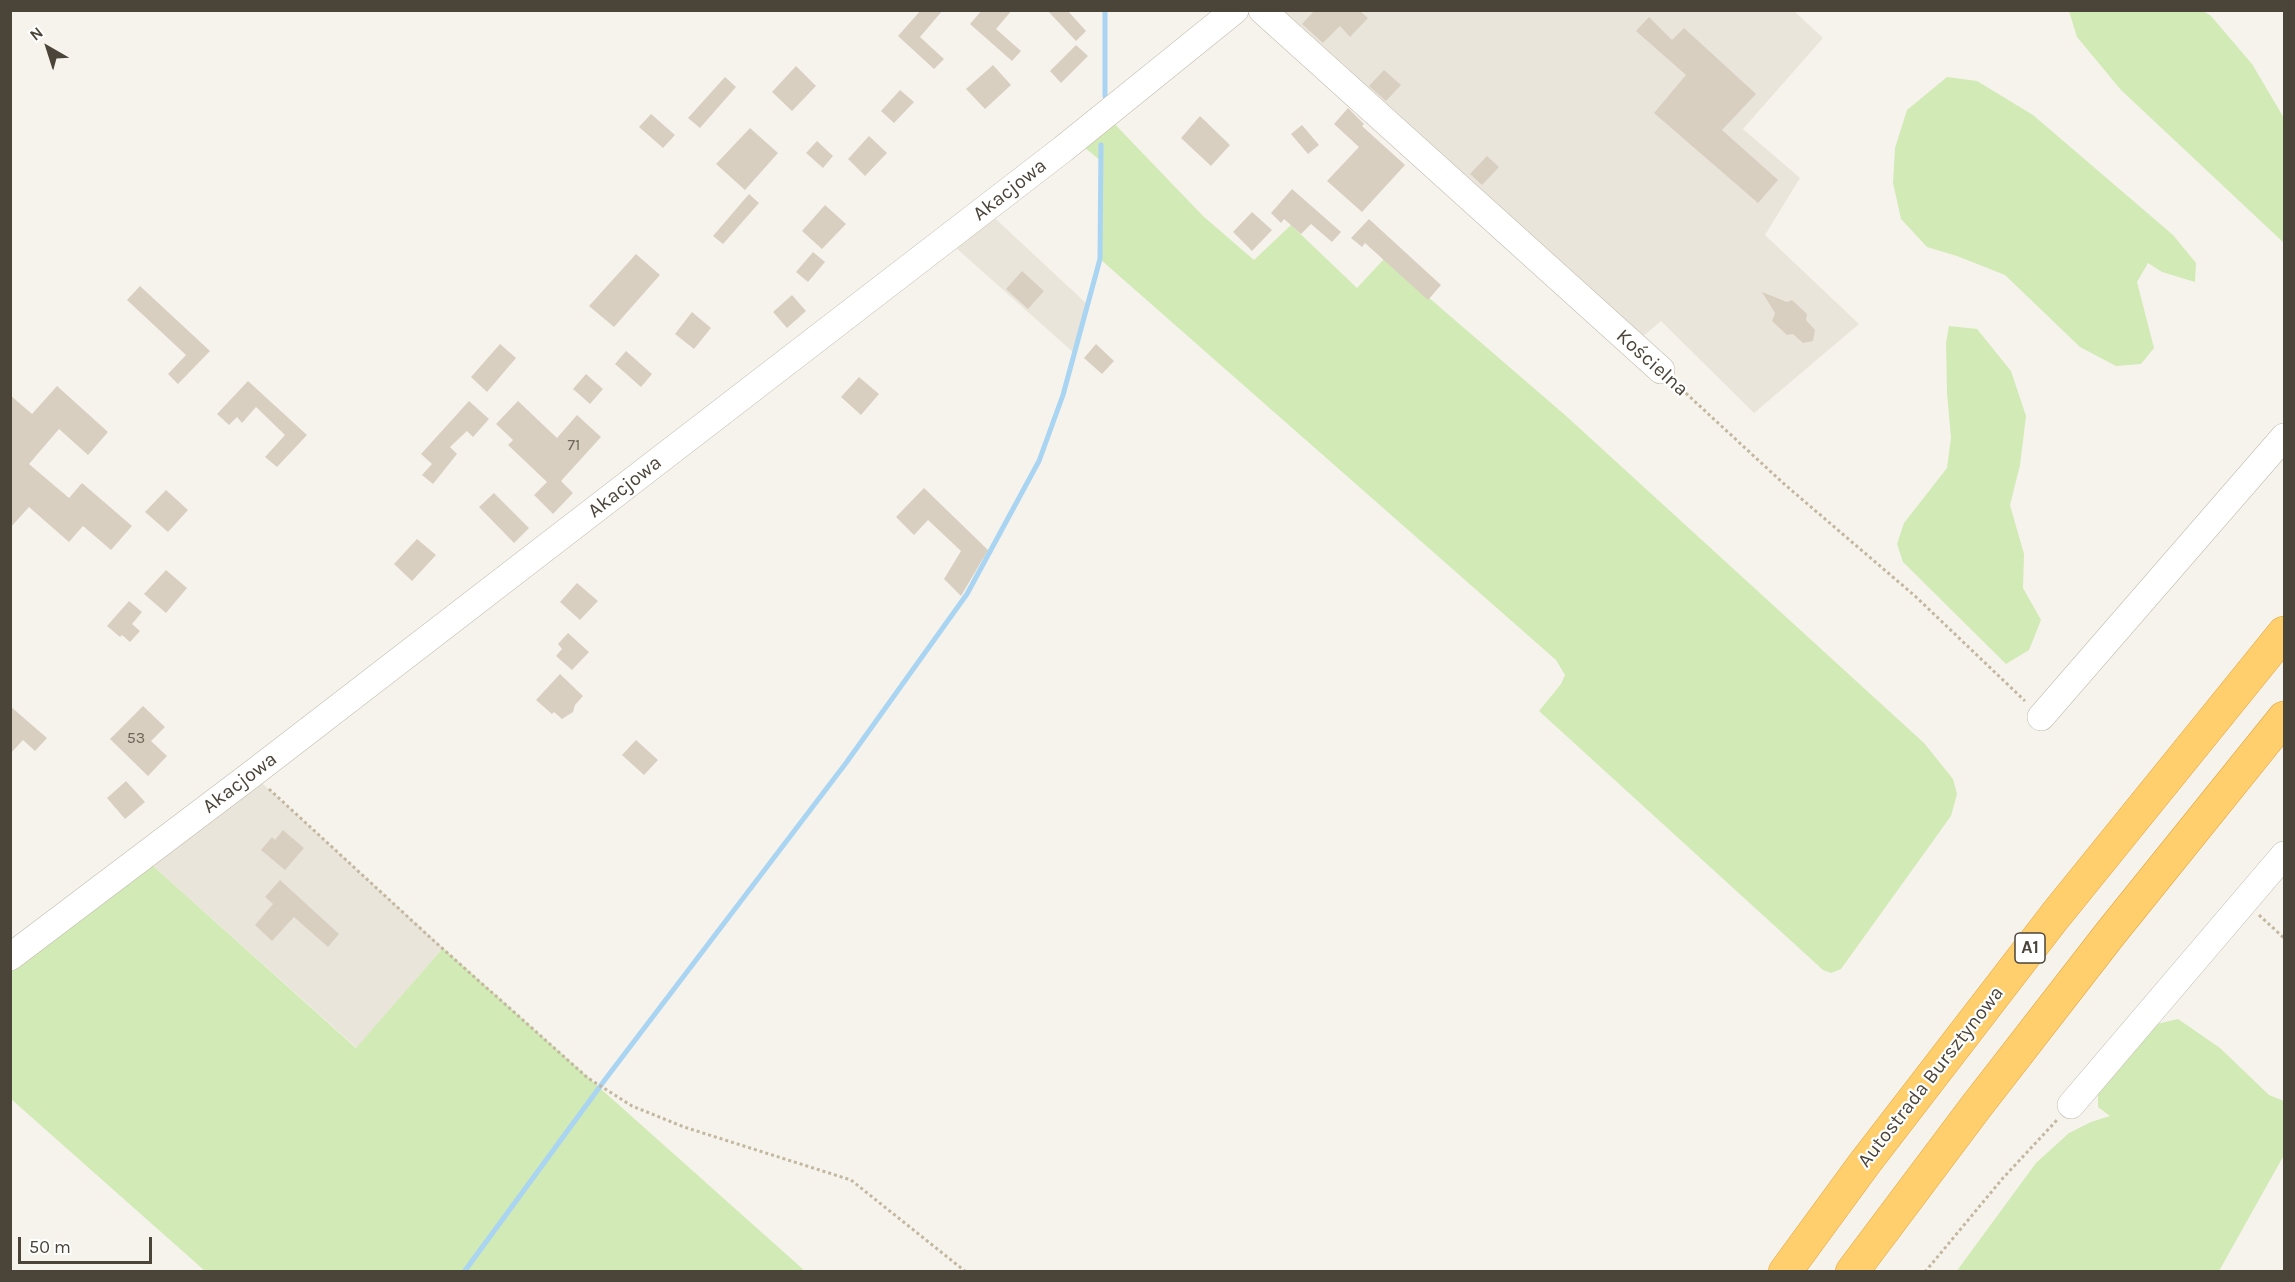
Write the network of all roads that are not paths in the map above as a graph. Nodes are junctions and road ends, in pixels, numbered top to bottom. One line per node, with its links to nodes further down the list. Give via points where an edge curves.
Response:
1 (1234, 10): 9 (street, Akacjowa, via 1063,149)
2 (1262, 10): 3 (street, Kościelna)
3 (1661, 370)
4 (2284, 437): 6 (street)
5 (2284, 633): 11 (highway, Autostrada Bursztynowa / A1, via 2055,916)
6 (2041, 717)
7 (2284, 718): 12 (highway, via 2039,1026)
8 (2284, 855): 10 (street)
9 (10, 957)
10 (2071, 1105)
11 (1785, 1272)
12 (1852, 1272)

